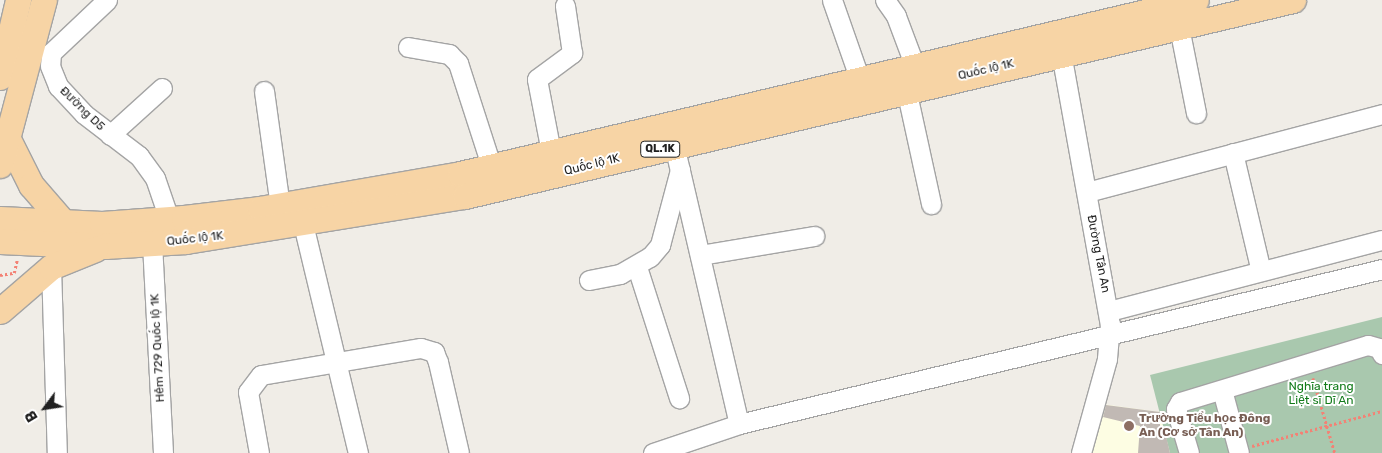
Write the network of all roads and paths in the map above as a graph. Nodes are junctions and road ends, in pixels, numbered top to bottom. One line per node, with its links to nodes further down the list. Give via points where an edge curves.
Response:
1 (18, 0): 15 (main road)
2 (44, 0): 9 (main road)
3 (107, 0): 13 (street)
4 (832, 0): 16 (street)
5 (885, 0): 14 (street, via 896,16)
6 (1196, 0): 11 (main road, Quốc lộ 1K / QL.1K)
7 (1293, 0): 10 (main road, Quốc lộ 1K / QL.1K)
8 (565, 6): 25 (street, via 572,53 537,79)
9 (37, 27): 13 (street); 22 (main road)
10 (1179, 27): 11 (main road, Quốc lộ 1K / QL.1K); 20 (street)
11 (1059, 42): 14 (main road, Quốc lộ 1K / QL.1K); 18 (main road, Quốc lộ 1K / QL.1K); 30 (street, Đường Tân An)
12 (408, 48): 28 (street, via 449,54 458,63)
13 (51, 53): 23 (street, Đường D5, via 50,66 58,86)
14 (914, 64): 16 (main road, Quốc lộ 1K / QL.1K)
15 (0, 77)
16 (859, 77): 25 (main road, Quốc lộ 1K / QL.1K)
17 (162, 88): 23 (street)
18 (906, 89): 24 (main road, Quốc lộ 1K / QL.1K); 31 (street)
19 (264, 91): 32 (street)
20 (1196, 114)
21 (1382, 114): 26 (street)
22 (6, 135): 27 (main road); 35 (main road, via 31,185)
23 (110, 135): 34 (street, Đường D5, via 139,156 154,178)
24 (674, 145): 29 (street); 36 (main road, Quốc lộ 1K / QL.1K, via 465,196)
25 (551, 152): 28 (main road, Quốc lộ 1K / QL.1K)
26 (1233, 153): 30 (street); 47 (street)
27 (0, 165)
28 (491, 165): 32 (main road, Quốc lộ 1K / QL.1K)
29 (680, 169): 44 (street); 46 (street, via 660,244)
30 (1087, 192): 53 (street, Đường Tân An)
31 (931, 204)
32 (280, 206): 34 (main road, Quốc lộ 1K / QL.1K)
33 (0, 219): 35 (main road, Quốc lộ 1K / QL.1K)
34 (169, 219): 35 (main road, Quốc lộ 1K / QL.1K)
35 (64, 222)
36 (303, 224): 39 (main road, Quốc lộ 1K / QL.1K); 57 (street)
37 (814, 236): 44 (street)
38 (1382, 240): 40 (street)
39 (152, 243): 41 (main road, Quốc lộ 1K / QL.1K); 65 (street, Hẻm 729 Quốc lộ 1K)
40 (1362, 245): 43 (street); 48 (street)
41 (105, 246): 42 (main road, Quốc lộ 1K / QL.1K); 45 (main road)
42 (9, 248): 49 (path, via 15,274)
43 (1331, 253): 47 (street); 51 (street)
44 (700, 255): 61 (street)
45 (50, 267): 52 (main road); 64 (street)
46 (637, 267): 50 (street); 59 (street)
47 (1261, 271): 53 (street)
48 (1376, 271): 51 (street)
49 (0, 275)
50 (590, 280)
51 (1336, 281): 54 (street)
52 (0, 311)
53 (1109, 311): 54 (street, Đường Tân An)
54 (1110, 336): 61 (street); 70 (street, Đường Tân An)
55 (1382, 354): 56 (street, via 1378,348 1368,345)
56 (1308, 361): 58 (street); 62 (path)
57 (338, 362): 66 (street, via 261,375 248,392); 67 (street); 68 (street, via 406,349 421,348 434,352)
58 (1222, 390): 63 (street); 71 (street, via 1177,405)
59 (679, 398)
60 (1382, 411): 62 (path)
61 (739, 424): 69 (street)
62 (1328, 425): 63 (path); 72 (path)
63 (1239, 451)
64 (58, 453)
65 (163, 453)
66 (259, 453)
67 (358, 453)
68 (460, 453)
69 (653, 453)
70 (1081, 453)
71 (1189, 453)
72 (1335, 453)

